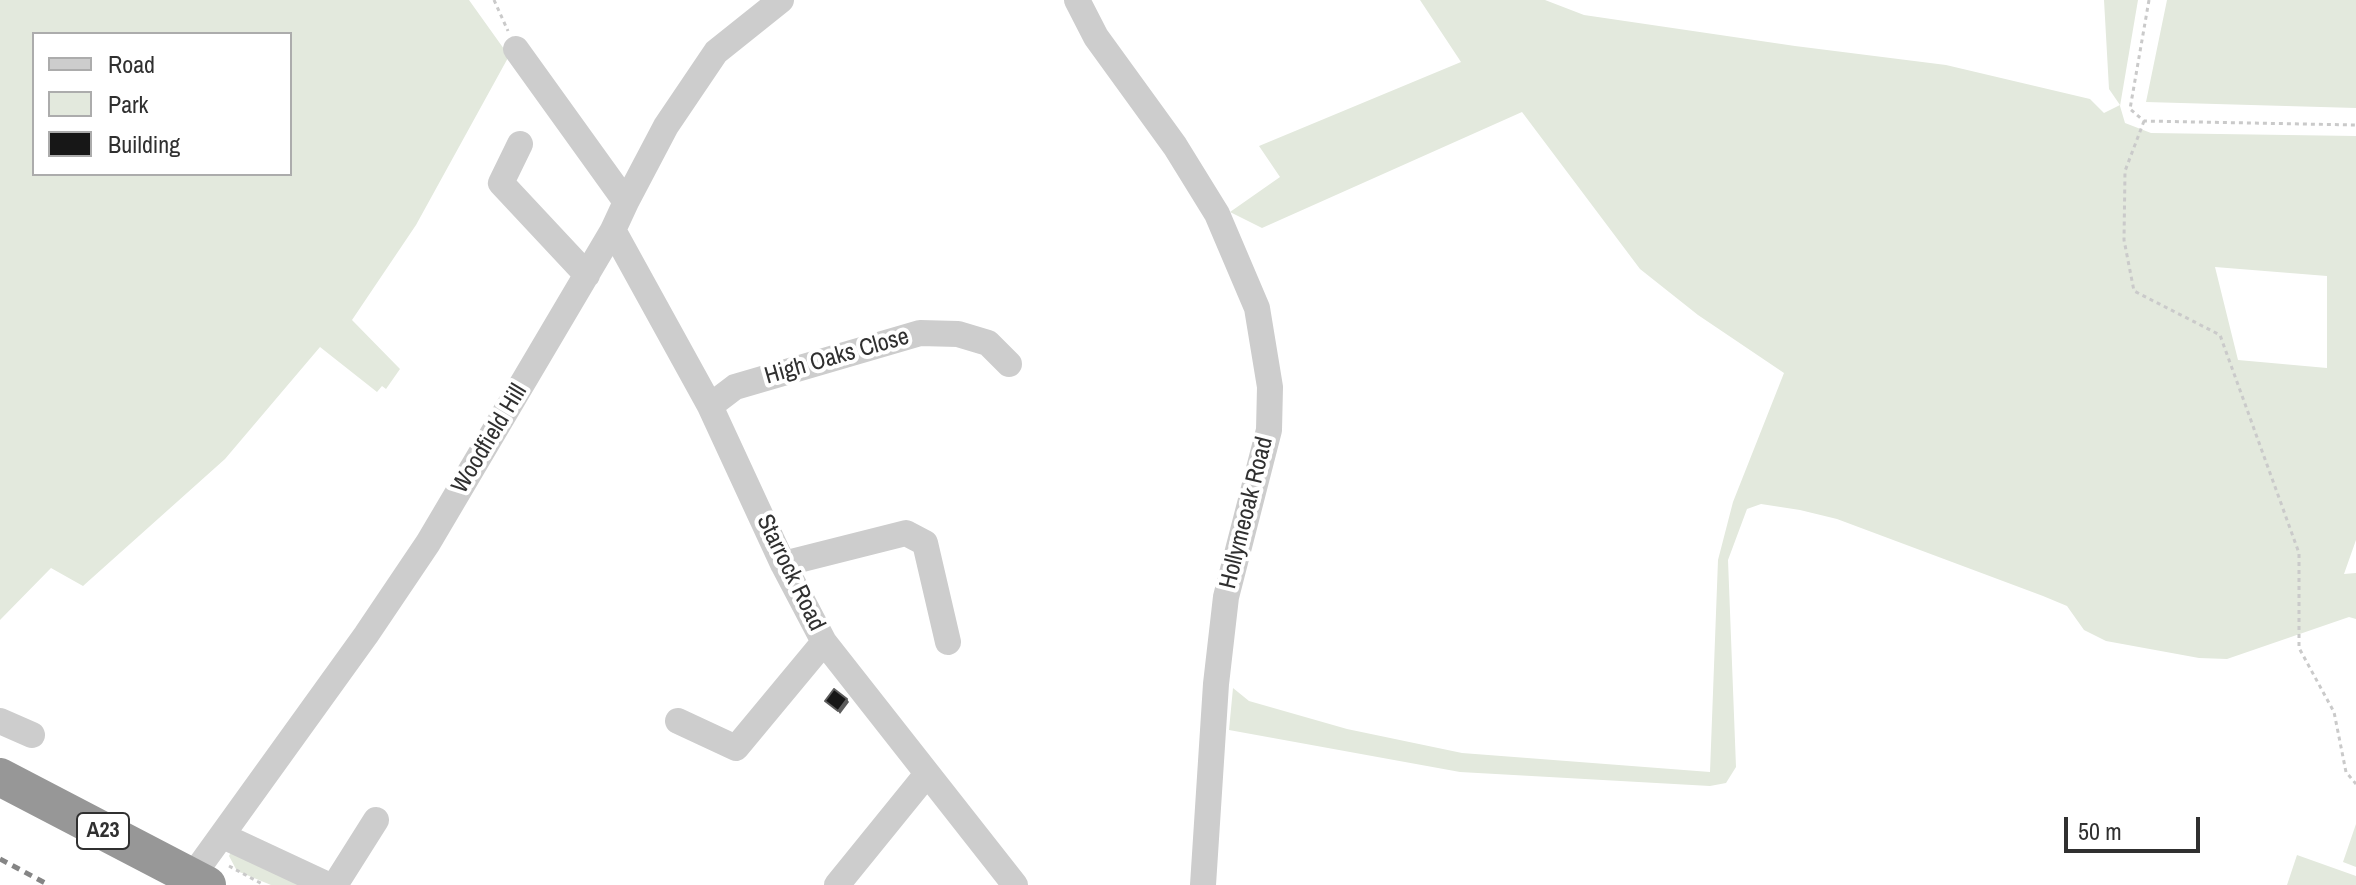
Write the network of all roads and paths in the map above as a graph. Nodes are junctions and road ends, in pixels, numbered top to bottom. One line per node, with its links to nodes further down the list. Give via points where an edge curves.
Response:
1 (494, 0): 5 (path)
2 (781, 0): 9 (street, Woodfield Hill, via 716,52 666,126)
3 (1077, 0): 30 (street, Hollymeoak Road, via 1096,37 1217,214 1257,308 1270,387 1269,430 1226,597)
4 (2149, 0): 6 (path, via 2130,109)
5 (516, 49): 9 (street)
6 (2144, 121): 7 (path); 22 (path, via 2125,171 2124,240 2134,291 2220,335 2299,553 2299,648 2334,712 2346,772)
7 (2356, 125)
8 (520, 144): 11 (street, via 501,183)
9 (626, 202): 10 (street, Woodfield Hill)
10 (613, 230): 11 (street, Woodfield Hill); 13 (street, Starrock Road)
11 (587, 275): 24 (street, Woodfield Hill, via 428,543)
12 (1009, 364): 13 (street, High Oaks Close, via 988,343 958,334 920,333 735,387)
13 (710, 406): 14 (street, Starrock Road)
14 (783, 564): 15 (street, Starrock Road); 16 (street, via 906,533 934,539)
15 (824, 642): 18 (street, via 736,748); 20 (street, Starrock Road)
16 (948, 642)
17 (0, 721): 19 (street)
18 (678, 721)
19 (32, 735)
20 (927, 774): 28 (street); 29 (street, Starrock Road)
21 (0, 777): 25 (highway, A23)
22 (2356, 784)
23 (376, 820): 27 (street)
24 (223, 836): 25 (street, Woodfield Hill); 26 (street)
25 (199, 881)
26 (328, 885)
27 (335, 885)
28 (837, 885)
29 (1015, 885)
30 (1203, 885)

